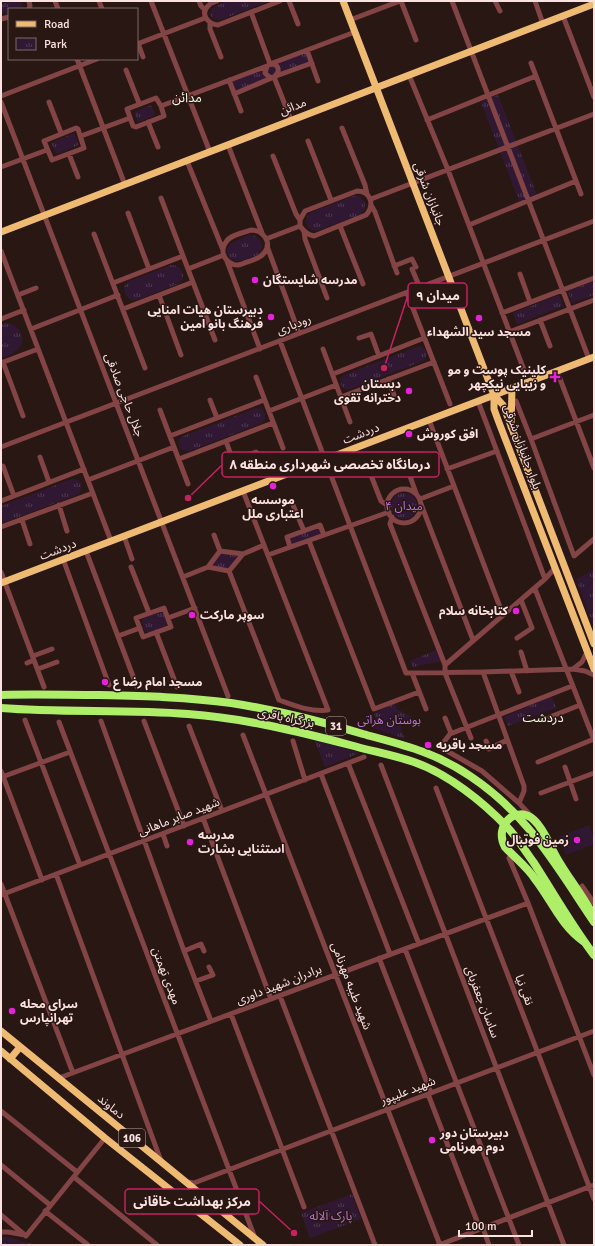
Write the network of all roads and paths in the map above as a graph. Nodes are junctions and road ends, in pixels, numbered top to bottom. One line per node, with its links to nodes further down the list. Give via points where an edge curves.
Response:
1 (151, 1): 23 (street)
2 (200, 1): 13 (street)
3 (217, 1): 13 (street)
4 (280, 1): 15 (street)
5 (289, 1): 20 (street)
6 (343, 1): 18 (main road, جانبازان شرقی)
7 (401, 1): 11 (street); 24 (street)
8 (452, 1): 28 (street)
9 (496, 1): 14 (street)
10 (535, 1): 21 (street)
11 (388, 3): 18 (street)
12 (594, 4): 16 (main road, مدائن)
13 (205, 10): 17 (street)
14 (500, 11)
15 (250, 12): 19 (street, via 218,25); 35 (street)
16 (563, 16): 21 (main road, مدائن); 48 (street)
17 (205, 18): 19 (street); 23 (street)
18 (350, 20): 22 (main road, جانبازان شرقی)
19 (210, 23): 30 (street)
20 (298, 24)
21 (543, 24): 28 (main road, مدائن)
22 (355, 32): 27 (street); 43 (main road, جانبازان شرقی)
23 (164, 34): 25 (street); 47 (street)
24 (416, 40)
25 (138, 43)
26 (138, 45): 29 (street)
27 (307, 50): 33 (street); 35 (street)
28 (471, 52): 38 (main road, مدائن); 45 (street)
29 (143, 57)
30 (221, 57)
31 (77, 60): 36 (street)
32 (95, 60): 36 (street)
33 (312, 63): 40 (street); 42 (street)
34 (531, 63): 39 (street)
35 (269, 65): 40 (street, via 265,73); 40 (street, via 278,68); 41 (street)
36 (80, 66): 46 (street); 59 (street)
37 (126, 70): 51 (street)
38 (409, 75): 43 (main road, مدائن); 57 (street)
39 (536, 76): 45 (street); 61 (street)
40 (274, 77): 44 (street); 56 (street)
41 (229, 80): 44 (street); 47 (street)
42 (318, 81)
43 (376, 88): 56 (main road, مدائن); 78 (main road, جانبازان شرقی)
44 (234, 94): 53 (street)
45 (487, 95): 57 (street); 67 (street)
46 (1, 96)
47 (188, 96): 52 (street); 69 (street)
48 (594, 97)
49 (1, 102): 72 (street, جلال حاجی صادقی)
50 (49, 102): 62 (street)
51 (139, 103): 52 (street, via 156,98); 55 (street, via 127,109)
52 (161, 106): 58 (street, via 164,116)
53 (241, 111)
54 (594, 114): 61 (street)
55 (130, 118): 58 (street, via 135,127); 59 (street)
56 (291, 120): 65 (main road, مدائن)
57 (427, 120): 75 (street)
58 (148, 122): 66 (street)
59 (103, 128): 63 (street); 79 (street)
60 (342, 128): 80 (street)
61 (556, 128): 67 (street); 77 (street)
62 (62, 133): 63 (street, via 77,128); 68 (street, via 44,141)
63 (81, 136): 70 (street, via 84,148)
64 (308, 141): 84 (street)
65 (228, 145): 69 (main road, مدائن); 97 (street)
66 (158, 147)
67 (507, 147): 75 (street); 85 (street)
68 (47, 150): 70 (street, via 52,160); 72 (street)
69 (210, 152): 73 (main road, مدائن)
70 (69, 154): 76 (street)
71 (273, 156): 89 (street)
72 (23, 159): 74 (street); 88 (street, جلال حاجی صادقی)
73 (187, 160): 79 (main road, مدائن); 101 (street)
74 (1, 167)
75 (448, 170): 78 (street); 91 (street)
76 (78, 178)
77 (576, 181): 81 (street); 85 (street)
78 (413, 183): 83 (street); 110 (main road, جانبازان شرقی)
79 (124, 185): 88 (main road, مدائن)
80 (367, 194): 83 (street); 84 (street, via 357,191)
81 (581, 194)
82 (161, 198): 102 (street)
83 (370, 199): 86 (street)
84 (331, 200): 89 (street, via 305,211)
85 (528, 201): 91 (street); 98 (street)
86 (371, 205): 93 (street, via 366,215); 105 (street)
87 (128, 213): 107 (street)
88 (44, 216): 95 (main road, مدائن); 128 (street, جلال حاجی صادقی)
89 (300, 220): 92 (street)
90 (594, 221): 98 (street, رودباری)
91 (469, 225): 104 (street)
92 (300, 226): 94 (street); 97 (street)
93 (340, 226): 94 (street, via 314,236); 114 (street)
94 (304, 231): 122 (street)
95 (1, 232)
96 (94, 234): 113 (street)
97 (264, 236): 99 (street); 101 (street, via 251,230 230,238)
98 (543, 240): 104 (street, رودباری); 117 (street)
99 (267, 246): 103 (street, via 264,255 239,265); 134 (street)
100 (1, 250): 119 (street)
101 (223, 253): 103 (street); 106 (street)
102 (183, 256): 106 (street); 107 (street)
103 (226, 260): 141 (street)
104 (483, 263): 110 (street, رودباری); 129 (street)
105 (394, 266): 108 (street); 116 (street, via 412,259)
106 (188, 268): 112 (street)
107 (149, 269): 113 (street)
108 (397, 273)
109 (520, 274): 124 (street)
110 (449, 276): 116 (street, رودباری); 157 (main road, جانبازان شرقی)
111 (594, 278): 117 (street)
112 (193, 282): 121 (street); 137 (street)
113 (113, 283): 120 (street)
114 (362, 284)
115 (36, 288): 119 (street)
116 (420, 288): 118 (street, رودباری)
117 (562, 290): 124 (street); 126 (street)
118 (407, 292): 134 (street, رودباری); 136 (street)
119 (18, 295): 127 (street)
120 (118, 295): 125 (street); 128 (street)
121 (159, 295): 125 (street); 143 (street)
122 (327, 298)
123 (594, 300): 126 (street)
124 (530, 302): 129 (street)
125 (123, 309): 148 (street)
126 (570, 309): 131 (street); 145 (street)
127 (24, 310): 130 (street); 132 (street)
128 (80, 310): 132 (street); 164 (street, جلال حاجی صادقی)
129 (502, 313): 133 (street)
130 (1, 319)
131 (540, 320): 133 (street); 139 (street)
132 (31, 329): 140 (street)
133 (509, 332): 149 (street)
134 (299, 334): 138 (street, رودباری)
135 (359, 338): 144 (street, via 371,334)
136 (424, 338): 144 (street); 146 (street)
137 (215, 340)
138 (280, 341): 141 (street, رودباری); 159 (street)
139 (550, 346)
140 (38, 349): 147 (street); 173 (street)
141 (260, 349): 164 (street, رودباری)
142 (323, 349): 151 (street)
143 (181, 355)
144 (379, 356): 151 (street)
145 (591, 358): 150 (main road, دردشت)
146 (434, 362): 153 (street); 165 (street)
147 (2, 363): 169 (street)
148 (145, 368)
149 (524, 370)
150 (557, 371): 155 (main road, دردشت); 172 (street)
151 (333, 374): 154 (street)
152 (256, 377): 161 (street)
153 (388, 380): 156 (street); 158 (street)
154 (336, 385): 158 (street); 159 (street)
155 (512, 388): 157 (main road, دردشت); 176 (main road)
156 (394, 395)
157 (494, 395): 162 (main road, دردشت); 176 (main road, بلوار جانبازان شرقی, via 503,406); 230 (main road, بلوار جانبازان شرقی, via 494,409)
158 (341, 397): 174 (street)
159 (302, 398): 167 (street); 188 (street)
160 (210, 400): 170 (street)
161 (264, 400): 167 (street); 170 (street)
162 (478, 401): 171 (main road, دردشت); 183 (street)
163 (516, 401): 178 (street)
164 (116, 403): 173 (street, رودباری); 189 (street, جلال حاجی صادقی)
165 (450, 404)
166 (160, 410): 177 (street)
167 (269, 411): 175 (street)
168 (594, 415): 172 (street)
169 (23, 416)
170 (217, 418): 177 (street)
171 (429, 420): 188 (main road, دردشت); 194 (street)
172 (576, 421): 178 (street); 192 (street)
173 (66, 422): 180 (street, رودباری); 193 (street)
174 (350, 422)
175 (273, 423): 179 (street); 182 (street)
176 (511, 429): 247 (main road, بلوار جانبازان شرقی)
177 (170, 436): 181 (street)
178 (531, 439): 216 (street, via 574,556)
179 (226, 441): 184 (street, via 233,461); 187 (street)
180 (1, 447)
181 (174, 447): 187 (street); 189 (street)
182 (283, 448)
183 (497, 451): 194 (street); 234 (street)
184 (256, 452)
185 (402, 454): 202 (street)
186 (40, 457): 196 (street)
187 (179, 459): 197 (street)
188 (325, 459): 199 (main road, دردشت); 209 (street)
189 (138, 461): 195 (street); 208 (street, جلال حاجی صادقی)
190 (367, 465): 206 (street, via 381,501)
191 (3, 466): 201 (street)
192 (594, 468)
193 (84, 469): 195 (street); 196 (street)
194 (448, 469): 198 (street)
195 (88, 480): 200 (street)
196 (49, 482): 201 (street)
197 (188, 484)
198 (454, 486): 202 (street); 240 (street)
199 (243, 491): 208 (main road, دردشت); 220 (street)
200 (93, 493): 205 (street); 218 (street)
201 (14, 496): 203 (street)
202 (419, 499): 206 (street, via 412,491 400,489 388,501); 206 (street, via 419,514 411,521 400,522); 246 (street)
203 (1, 501)
204 (293, 505): 212 (street)
205 (59, 506): 207 (street); 211 (street)
206 (389, 512): 209 (street); 254 (street, via 390,524)
207 (22, 520): 210 (street); 219 (street)
208 (162, 522): 215 (main road, دردشت); 233 (street, جلال حاجی صادقی)
209 (350, 525): 214 (street); 262 (street)
210 (1, 527)
211 (67, 531)
212 (304, 531): 214 (street, via 320,525); 221 (street, via 287,537)
213 (214, 535): 223 (street)
214 (324, 535): 217 (street)
215 (124, 536): 218 (main road, دردشت); 226 (street)
216 (594, 539)
217 (308, 540): 221 (street); 271 (street, via 374,709)
218 (111, 541): 222 (main road, دردشت)
219 (30, 544)
220 (264, 546): 224 (street); 225 (street)
221 (290, 547): 225 (street)
222 (86, 551): 227 (main road, دردشت); 244 (street)
223 (220, 551): 224 (street); 229 (street)
224 (243, 554): 231 (street)
225 (268, 555): 231 (street, via 328,710 308,710 279,700)
226 (132, 558)
227 (63, 559): 235 (main road, دردشت); 265 (street)
228 (131, 567): 239 (street)
229 (208, 567): 231 (street); 233 (street)
230 (555, 568): 234 (street); 250 (main road, بلوار جانبازان شرقی)
231 (229, 571)
232 (1, 572): 235 (street)
233 (183, 577): 238 (street, جلال حاجی صادقی)
234 (545, 579): 236 (street)
235 (3, 582): 251 (street)
236 (535, 589): 237 (street); 256 (street)
237 (521, 600): 240 (street); 245 (street, via 532,628)
238 (195, 608): 241 (street); 275 (street, جلال حاجی صادقی)
239 (149, 613): 241 (street, via 164,608); 242 (street, via 136,618)
240 (503, 615): 246 (street)
241 (168, 618): 243 (street, via 171,627)
242 (140, 628): 243 (street, via 143,637); 244 (street)
243 (156, 632): 269 (street)
244 (118, 636): 268 (street)
245 (517, 638)
246 (473, 640): 254 (street)
247 (594, 644)
248 (52, 649): 251 (street)
249 (521, 652): 260 (street)
250 (588, 652): 257 (street, via 582,662); 258 (main road, بلوار جانبازان شرقی)
251 (33, 658): 252 (street); 255 (street)
252 (27, 662)
253 (57, 662): 255 (street)
254 (444, 664): 263 (street)
255 (38, 669): 267 (street)
256 (566, 669): 257 (street); 260 (street); 266 (street)
257 (573, 669): 264 (street)
258 (594, 669)
259 (511, 671): 260 (street); 261 (street); 272 (street)
260 (527, 671)
261 (483, 672): 263 (street); 281 (street)
262 (409, 673): 263 (street); 271 (street)
263 (445, 673): 289 (street)
264 (594, 675)
265 (109, 685)
266 (572, 686): 276 (street); 281 (street)
267 (44, 687)
268 (137, 687)
269 (177, 687)
270 (1, 690): 273 (highway)
271 (419, 692): 278 (street)
272 (519, 692)
273 (33, 694): 274 (highway, بزرگراه باقری / 31); 334 (highway, بزرگراه باقری / 31, via 189,698 231,703 342,727 418,749 453,765 512,811 536,838)
274 (1, 695)
275 (228, 696)
276 (580, 706): 282 (street); 294 (street)
277 (1, 708): 279 (highway, بزرگراه باقری / 31)
278 (426, 709)
279 (33, 711): 280 (highway); 336 (highway, بزرگراه باقری / 31, via 138,711 229,718 280,728 413,762 444,777 472,796 508,828 532,860)
280 (1, 714)
281 (498, 714): 289 (street); 293 (street)
282 (550, 717)
283 (445, 718): 290 (street)
284 (25, 720): 299 (street)
285 (101, 721): 320 (street)
286 (144, 721): 317 (street)
287 (59, 722): 297 (street, مهدی تهمتن)
288 (189, 726): 315 (street)
289 (466, 727): 290 (street); 292 (street)
290 (451, 733): 314 (street, via 440,747 482,771)
291 (243, 735): 312 (street, شهید طیبه مهرنامی)
292 (471, 738)
293 (507, 740): 296 (street, via 489,749); 314 (street, via 524,786)
294 (594, 740): 300 (street)
295 (293, 741): 308 (street)
296 (486, 742)
297 (70, 752): 299 (street); 322 (street, مهدی تهمتن)
298 (364, 757): 301 (street, شهید صابر ماهانی)
299 (41, 762): 307 (street); 324 (street)
300 (538, 762)
301 (348, 763): 306 (street, شهید صابر ماهانی); 337 (street)
302 (381, 765): 335 (street, ساسان جعفربای)
303 (565, 768): 309 (street)
304 (1, 771): 307 (street)
305 (594, 773): 309 (street)
306 (321, 774): 308 (street, شهید صابر ماهانی); 341 (street)
307 (2, 777): 326 (street)
308 (305, 780): 312 (street, شهید صابر ماهانی)
309 (570, 782): 311 (street); 313 (street)
310 (436, 788): 333 (street, نقی نیا)
311 (541, 793)
312 (266, 794): 315 (street, شهید صابر ماهانی); 345 (street, شهید طیبه مهرنامی)
313 (576, 799)
314 (519, 803): 318 (street)
315 (222, 811): 316 (street, شهید صابر ماهانی)
316 (203, 818): 317 (street, شهید صابر ماهانی); 348 (street)
317 (184, 826): 319 (street, شهید صابر ماهانی)
318 (541, 828)
319 (163, 834): 320 (street, شهید صابر ماهانی); 321 (street)
320 (144, 840): 322 (street, شهید صابر ماهانی); 339 (street)
321 (167, 846)
322 (109, 854): 324 (street, شهید صابر ماهانی); 353 (street, مهدی تهمتن)
323 (509, 858): 330 (street)
324 (80, 865): 325 (street, شهید صابر ماهانی)
325 (56, 874): 326 (street, شهید صابر ماهانی); 358 (street)
326 (42, 880): 329 (street, شهید صابر ماهانی)
327 (1, 884): 329 (street)
328 (582, 886): 331 (street)
329 (3, 894): 361 (street)
330 (528, 903): 333 (street, برادران شهید داوری); 354 (street)
331 (594, 903)
332 (594, 917): 336 (highway, bridge, via 534,820 523,815 506,820 501,834 505,847 528,869 566,926)
333 (486, 918): 335 (street, برادران شهید داوری); 357 (street, نقی نیا)
334 (594, 922)
335 (445, 934): 337 (street, برادران شهید داوری); 360 (street, ساسان جعفربای)
336 (583, 941): 342 (highway, بزرگراه باقری / 31)
337 (419, 944): 338 (street, برادران شهید داوری)
338 (406, 949): 341 (street, برادران شهید داوری); 364 (street)
339 (184, 951): 340 (street, via 201,944); 346 (street)
340 (204, 951)
341 (390, 954): 343 (street, برادران شهید داوری)
342 (594, 956)
343 (379, 958): 345 (street, برادران شهید داوری); 365 (street)
344 (209, 967): 346 (street, via 213,975)
345 (336, 975): 347 (street, برادران شهید داوری); 366 (street, شهید طیبه مهرنامی)
346 (196, 981): 350 (street)
347 (280, 996): 348 (street, برادران شهید داوری); 368 (street)
348 (271, 999): 349 (street, برادران شهید داوری)
349 (231, 1014): 350 (street, برادران شهید داوری); 370 (street)
350 (212, 1021): 353 (street, برادران شهید داوری)
351 (1, 1031): 355 (main road, دماوند / 106)
352 (594, 1031): 354 (street, شهید علیپور)
353 (177, 1034): 358 (street, برادران شهید داوری); 373 (street, مهدی تهمتن)
354 (579, 1037): 357 (street, شهید علیپور); 362 (street)
355 (20, 1047): 359 (main road); 363 (main road, دماوند / 106)
356 (1, 1051): 359 (main road, 106)
357 (538, 1052): 360 (street, شهید علیپور); 376 (street, نقی نیا)
358 (122, 1054): 361 (street, برادران شهید داوری); 371 (street)
359 (10, 1059): 369 (main road, 106)
360 (496, 1068): 364 (street, شهید علیپور); 378 (street, ساسان جعفربای)
361 (73, 1073): 363 (street, برادران شهید داوری)
362 (594, 1075)
363 (59, 1078): 371 (main road, دماوند / 106)
364 (457, 1083): 365 (street, شهید علیپور); 383 (street)
365 (429, 1094): 366 (street, شهید علیپور); 384 (street)
366 (387, 1109): 368 (street, شهید علیپور); 393 (street, شهید طیبه مهرنامی)
367 (1, 1111): 374 (street)
368 (331, 1131): 370 (street, شهید علیپور); 392 (street)
369 (105, 1138): 374 (street); 390 (main road, 106)
370 (282, 1149): 373 (street, شهید علیپور); 380 (street)
371 (161, 1162): 375 (main road, دماوند / 106)
372 (1, 1165): 379 (street)
373 (229, 1169): 375 (street, شهید علیپور, via 194,1183); 387 (street, مهدی تهمتن)
374 (75, 1174): 379 (street); 389 (street)
375 (186, 1182): 387 (main road, دماوند / 106)
376 (592, 1186): 377 (street, نقی نیا); 378 (street)
377 (594, 1199)
378 (548, 1202): 383 (street); 396 (street, ساسان جعفربای)
379 (50, 1205): 381 (street)
380 (304, 1208)
381 (45, 1212): 386 (street); 388 (street)
382 (1, 1215): 386 (street)
383 (509, 1218): 384 (street); 395 (street)
384 (481, 1228): 393 (street); 394 (street)
385 (1, 1232): 386 (street)
386 (26, 1236)
387 (255, 1238): 391 (main road, دماوند / 106)
388 (88, 1245)
389 (158, 1245)
390 (240, 1245)
391 (263, 1245)
392 (375, 1245)
393 (439, 1245)
394 (490, 1245)
395 (519, 1245)
396 (564, 1245)

